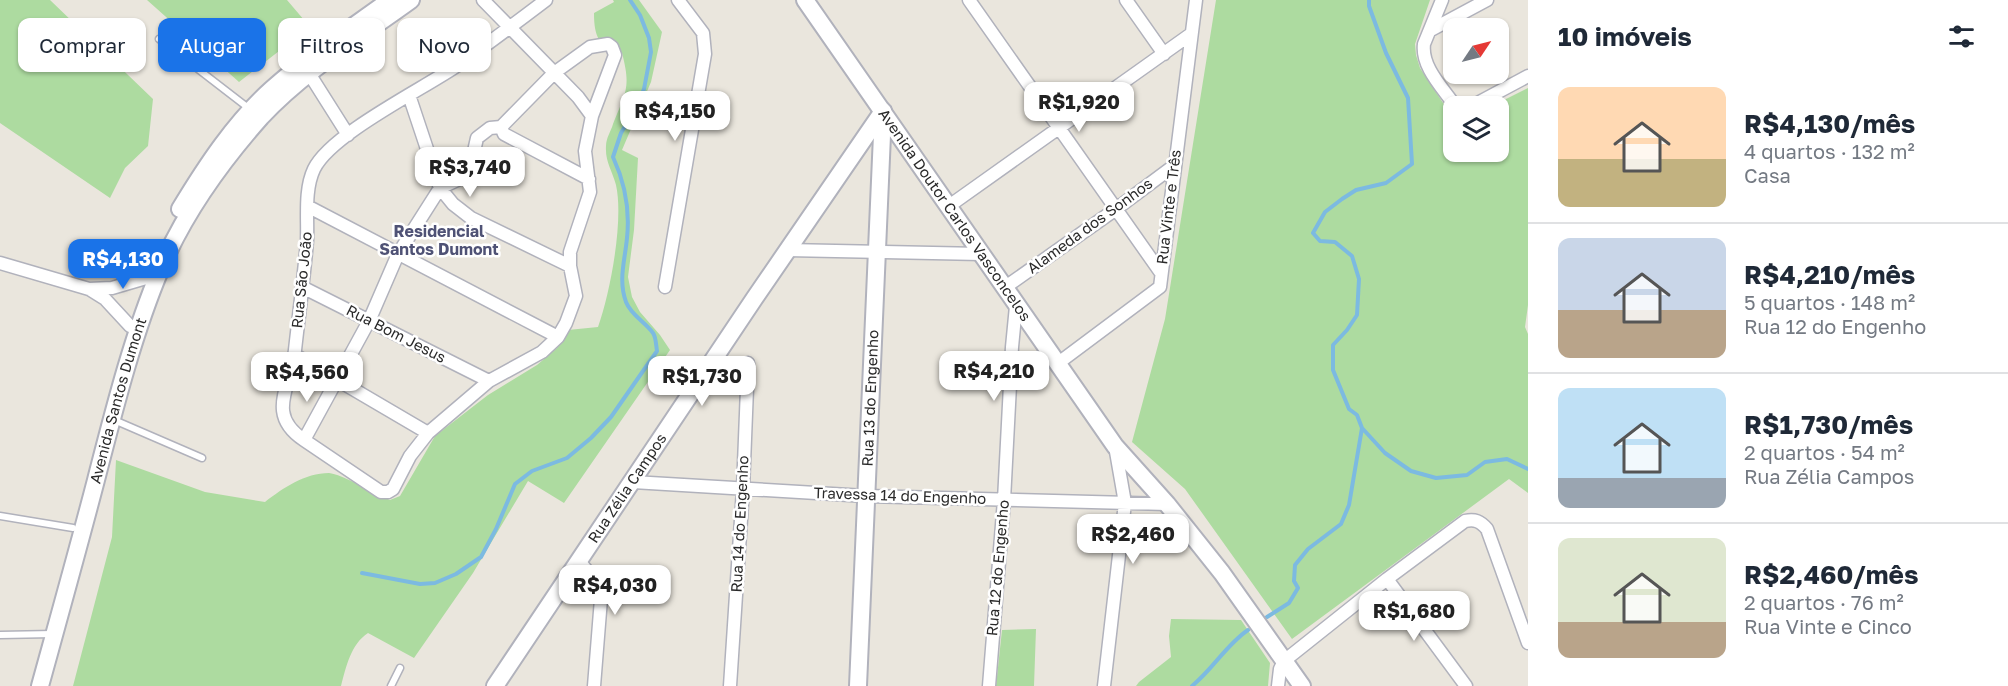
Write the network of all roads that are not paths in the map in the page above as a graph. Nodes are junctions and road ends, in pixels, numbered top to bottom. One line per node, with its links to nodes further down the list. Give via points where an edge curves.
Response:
1 (390, 0): 12 (main road, Avenida Santos Dumont)
2 (411, 0): 13 (main road, Avenida Santos Dumont)
3 (483, 0): 14 (street)
4 (546, 0): 14 (street, Rua São João)
5 (678, 0): 47 (street, via 703,33 705,54)
6 (969, 0): 31 (street)
7 (1126, 0): 17 (street)
8 (1196, 0): 16 (street, Rua Vinte e Três)
9 (1442, 0): 15 (street)
10 (1487, 0): 15 (street)
11 (810, 2): 28 (main road, Avenida Doutor Carlos Vasconcelos)
12 (368, 18)
13 (384, 18)
14 (509, 27): 22 (street); 24 (street, Rua São João, via 457,66)
15 (1431, 30): 25 (street, via 1424,44 1425,62)
16 (1191, 34): 17 (street); 33 (street, Rua Vinte e Três)
17 (1164, 54): 31 (street)
18 (202, 72): 27 (lane)
19 (301, 72): 27 (main road, Avenida Santos Dumont, via 271,90)
20 (303, 72): 46 (main road, Avenida Santos Dumont, via 226,161)
21 (308, 72): 32 (street)
22 (554, 73): 29 (street); 29 (street, Rua São João, via 590,47 610,46 615,55); 30 (street)
23 (1528, 76): 26 (street)
24 (409, 95): 32 (street, Rua São João); 35 (street)
25 (1448, 96)
26 (1491, 96)
27 (252, 110): 46 (main road, Avenida Santos Dumont, via 193,188 173,222)
28 (883, 111): 36 (main road, Avenida Doutor Carlos Vasconcelos); 39 (main road, Rua Zélia Campos); 40 (main road, Rua 13 do Engenho)
29 (592, 116): 34 (street, Rua São João, via 585,151)
30 (501, 128): 34 (street, via 504,134); 35 (street, via 490,128 477,138 466,176)
31 (1059, 129): 36 (street); 38 (street)
32 (348, 135): 37 (street, Rua São João, via 315,168 309,186)
33 (1175, 165): 38 (street, Alameda dos Sonhos); 45 (street, Rua Vinte e Três)
34 (589, 179): 44 (street, Rua São João, via 590,192 570,252)
35 (440, 188): 41 (street); 44 (street, via 471,218)
36 (949, 206): 42 (main road, Avenida Doutor Carlos Vasconcelos)
37 (309, 207): 41 (street); 48 (street, Rua São João)
38 (1116, 209): 45 (street); 49 (street, Alameda dos Sonhos)
39 (787, 250): 40 (street); 65 (main road, Rua Zélia Campos)
40 (877, 253): 42 (street); 67 (main road, Rua 13 do Engenho)
41 (398, 254): 52 (street); 54 (street)
42 (981, 254): 49 (main road, Avenida Doutor Carlos Vasconcelos)
43 (0, 263): 50 (street)
44 (570, 266): 54 (street, Rua São João, via 576,296)
45 (1161, 273): 57 (street, Rua Vinte e Três, via 1160,287)
46 (151, 280): 50 (street); 53 (main road, Avenida Santos Dumont)
47 (664, 287)
48 (302, 288): 52 (street, Rua Bom Jesus); 55 (street, Rua São João)
49 (1005, 288): 51 (main road, Avenida Doutor Carlos Vasconcelos)
50 (89, 289): 53 (street)
51 (1016, 306): 57 (main road, Avenida Doutor Carlos Vasconcelos); 68 (street, Rua 12 do Engenho)
52 (369, 321): 58 (street); 59 (street, Rua Bom Jesus)
53 (135, 327): 60 (main road, Avenida Santos Dumont)
54 (558, 337): 59 (street, Rua São João, via 542,352)
55 (295, 355): 58 (street); 62 (street, Rua São João, via 282,409 286,424)
56 (748, 363): 66 (street, Rua 14 do Engenho)
57 (1057, 364): 63 (main road, Avenida Doutor Carlos Vasconcelos)
58 (337, 380): 61 (street); 62 (street)
59 (489, 381): 61 (street, Rua São João)
60 (108, 418): 64 (lane); 72 (main road, Avenida Santos Dumont); 75 (main road, Avenida Santos Dumont)
61 (428, 434): 62 (street, Rua São João, via 388,492 381,492)
62 (304, 440)
63 (1115, 446): 69 (street); 70 (main road, Avenida Doutor Carlos Vasconcelos)
64 (202, 458)
65 (633, 482): 66 (street, Travessa 14 do Engenho); 73 (main road, Rua Zélia Campos)
66 (743, 489): 67 (street, Travessa 14 do Engenho); 85 (street, Rua 14 do Engenho)
67 (866, 496): 68 (street, Travessa 14 do Engenho); 86 (main road, Rua 13 do Engenho)
68 (1004, 500): 69 (street, Travessa 14 do Engenho); 87 (street, Rua 12 do Engenho)
69 (1125, 502): 70 (street, Travessa 14 do Engenho); 88 (street)
70 (1167, 504): 78 (main road, Avenida Doutor Carlos Vasconcelos)
71 (0, 516): 72 (lane)
72 (73, 528): 75 (main road, Avenida Santos Dumont)
73 (579, 561): 83 (main road, Rua Zélia Campos); 84 (street, via 595,580 602,599)
74 (1387, 579): 77 (street, via 1465,521 1480,522); 78 (street); 91 (street)
75 (49, 634): 76 (lane); 80 (main road, Avenida Santos Dumont); 81 (main road, Avenida Santos Dumont)
76 (0, 635)
77 (1528, 643)
78 (1284, 661): 89 (street); 90 (main road, Avenida Doutor Carlos Vasconcelos)
79 (400, 668): 82 (lane)
80 (30, 686)
81 (40, 686)
82 (391, 686)
83 (495, 686)
84 (594, 686)
85 (730, 686)
86 (858, 686)
87 (988, 686)
88 (1104, 686)
89 (1278, 686)
90 (1302, 686)
91 (1466, 686)

